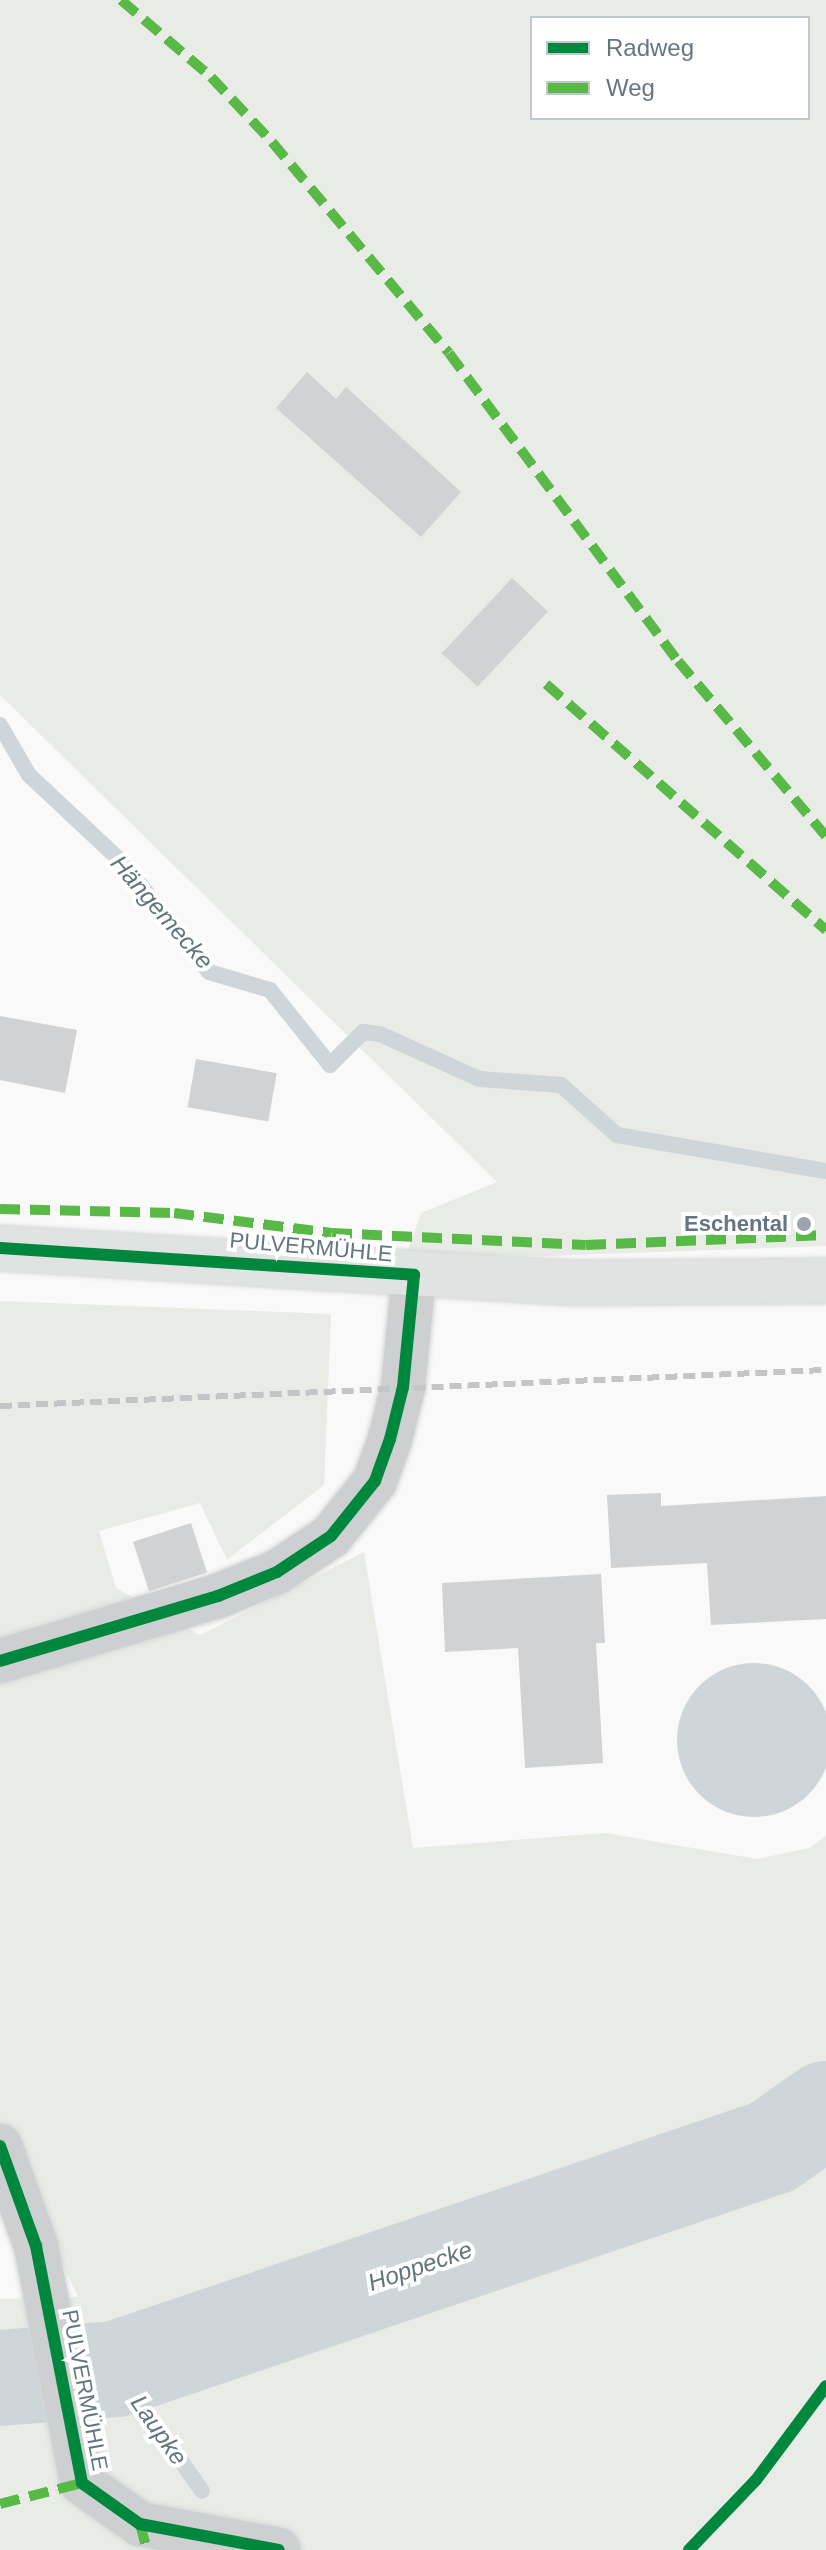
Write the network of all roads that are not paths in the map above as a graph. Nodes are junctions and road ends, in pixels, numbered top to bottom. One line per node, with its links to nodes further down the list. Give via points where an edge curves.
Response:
1 (0, 1248): 2 (main road, PULVERMÜHLE)
2 (414, 1275): 3 (main road, via 574,1283); 4 (street, PULVERMÜHLE, via 403,1387 390,1439 375,1481 331,1536 277,1572 218,1596)
3 (826, 1281)
4 (0, 1661)
5 (0, 2146): 6 (street, PULVERMÜHLE, via 30,2224 82,2483 116,2512 166,2532)
6 (279, 2550)

